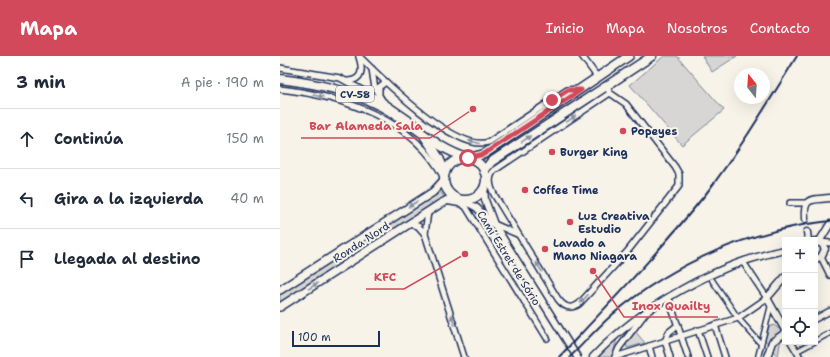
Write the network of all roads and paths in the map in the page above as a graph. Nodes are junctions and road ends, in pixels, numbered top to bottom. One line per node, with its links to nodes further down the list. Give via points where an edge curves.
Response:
1 (359, 56): 6 (street); 9 (street, via 361,75 357,79)
2 (582, 56): 7 (street)
3 (629, 56): 7 (main road)
4 (652, 56): 11 (main road)
5 (280, 68): 9 (street)
6 (372, 69): 10 (street); 14 (street, via 374,86)
7 (598, 78): 13 (main road)
8 (280, 79): 16 (main road, CV-58, via 308,82 349,92 392,112)
9 (347, 81): 15 (street)
10 (386, 82): 13 (street, one-way to 10, via 568,90 489,142 482,144 459,138 444,129); 14 (street, via 379,87)
11 (608, 89): 18 (main road, one-way to 11); 19 (street, one-way to 11); 37 (street, Camí Estret de Sório, one-way to 37, via 626,104 675,167 679,174 679,182 673,194 627,252 579,304 571,308 558,299)
12 (280, 90): 22 (street, one-way to 22, via 336,100 376,116 412,138 426,150)
13 (581, 90): 20 (main road, via 484,154)
14 (379, 96): 15 (street)
15 (384, 102): 17 (street, via 414,122)
16 (420, 132): 17 (main road, CV-58); 22 (main road, CV-58, via 436,153)
17 (431, 138): 20 (main road, CV-58, via 452,153)
18 (505, 153): 19 (street); 21 (main road, via 491,162)
19 (518, 154): 21 (street)
20 (469, 158): 21 (main road); 22 (main road, via 452,162)
21 (488, 171): 23 (main road); 37 (street, Camí Estret de Sório, via 491,189)
22 (444, 177): 24 (main road, via 445,187); 47 (main road, Ronda Nord, one-way to 47, via 433,192)
23 (484, 186): 26 (main road, via 476,196); 34 (street, via 485,200)
24 (454, 197): 26 (main road); 27 (main road, Ronda Nord)
25 (830, 198): 29 (street, via 809,200)
26 (463, 200): 34 (street, via 477,208)
27 (445, 202): 30 (main road, Ronda Nord); 63 (street, Camí Estret de Sório, via 466,207)
28 (790, 203): 29 (street)
29 (806, 203): 31 (street)
30 (428, 212): 32 (main road, Ronda Nord); 36 (street)
31 (805, 219)
32 (409, 224): 36 (street, via 418,226); 51 (main road, Ronda Nord, one-way to 32)
33 (830, 224): 39 (street)
34 (495, 226): 37 (street); 73 (street)
35 (807, 232): 38 (street)
36 (425, 234): 72 (street, one-way to 36)
37 (518, 235)
38 (808, 237)
39 (818, 242): 40 (street); 42 (street, via 824,246)
40 (830, 243)
41 (782, 251): 43 (street)
42 (823, 254): 44 (street)
43 (743, 262): 48 (street); 49 (street, via 709,276)
44 (830, 275)
45 (782, 279): 48 (street)
46 (712, 280): 55 (street)
47 (280, 290)
48 (766, 298): 50 (street); 55 (street)
49 (669, 299): 53 (street); 56 (street)
50 (771, 305): 58 (street); 66 (street)
51 (280, 308)
52 (830, 311): 54 (street)
53 (644, 315): 74 (street); 75 (street, via 619,348)
54 (818, 317)
55 (738, 318): 57 (street); 66 (street)
56 (678, 325): 62 (street); 65 (street, via 669,332)
57 (715, 325): 59 (street); 80 (street)
58 (782, 326)
59 (698, 330): 62 (street); 79 (street)
60 (830, 333): 64 (street)
61 (782, 334): 82 (street, via 772,342)
62 (681, 336): 65 (street); 78 (street)
63 (547, 338)
64 (818, 340)
65 (665, 341): 69 (street); 77 (street)
66 (761, 344): 81 (street)
67 (793, 345): 70 (street)
68 (808, 345): 70 (street)
69 (649, 346): 71 (street); 76 (street)
70 (796, 351): 83 (street)
71 (631, 355): 75 (street)
72 (464, 357)
73 (577, 357)
74 (593, 357)
75 (616, 357)
76 (652, 357)
77 (670, 357)
78 (688, 357)
79 (707, 357)
80 (726, 357)
81 (758, 357)
82 (767, 357)
83 (800, 357)

